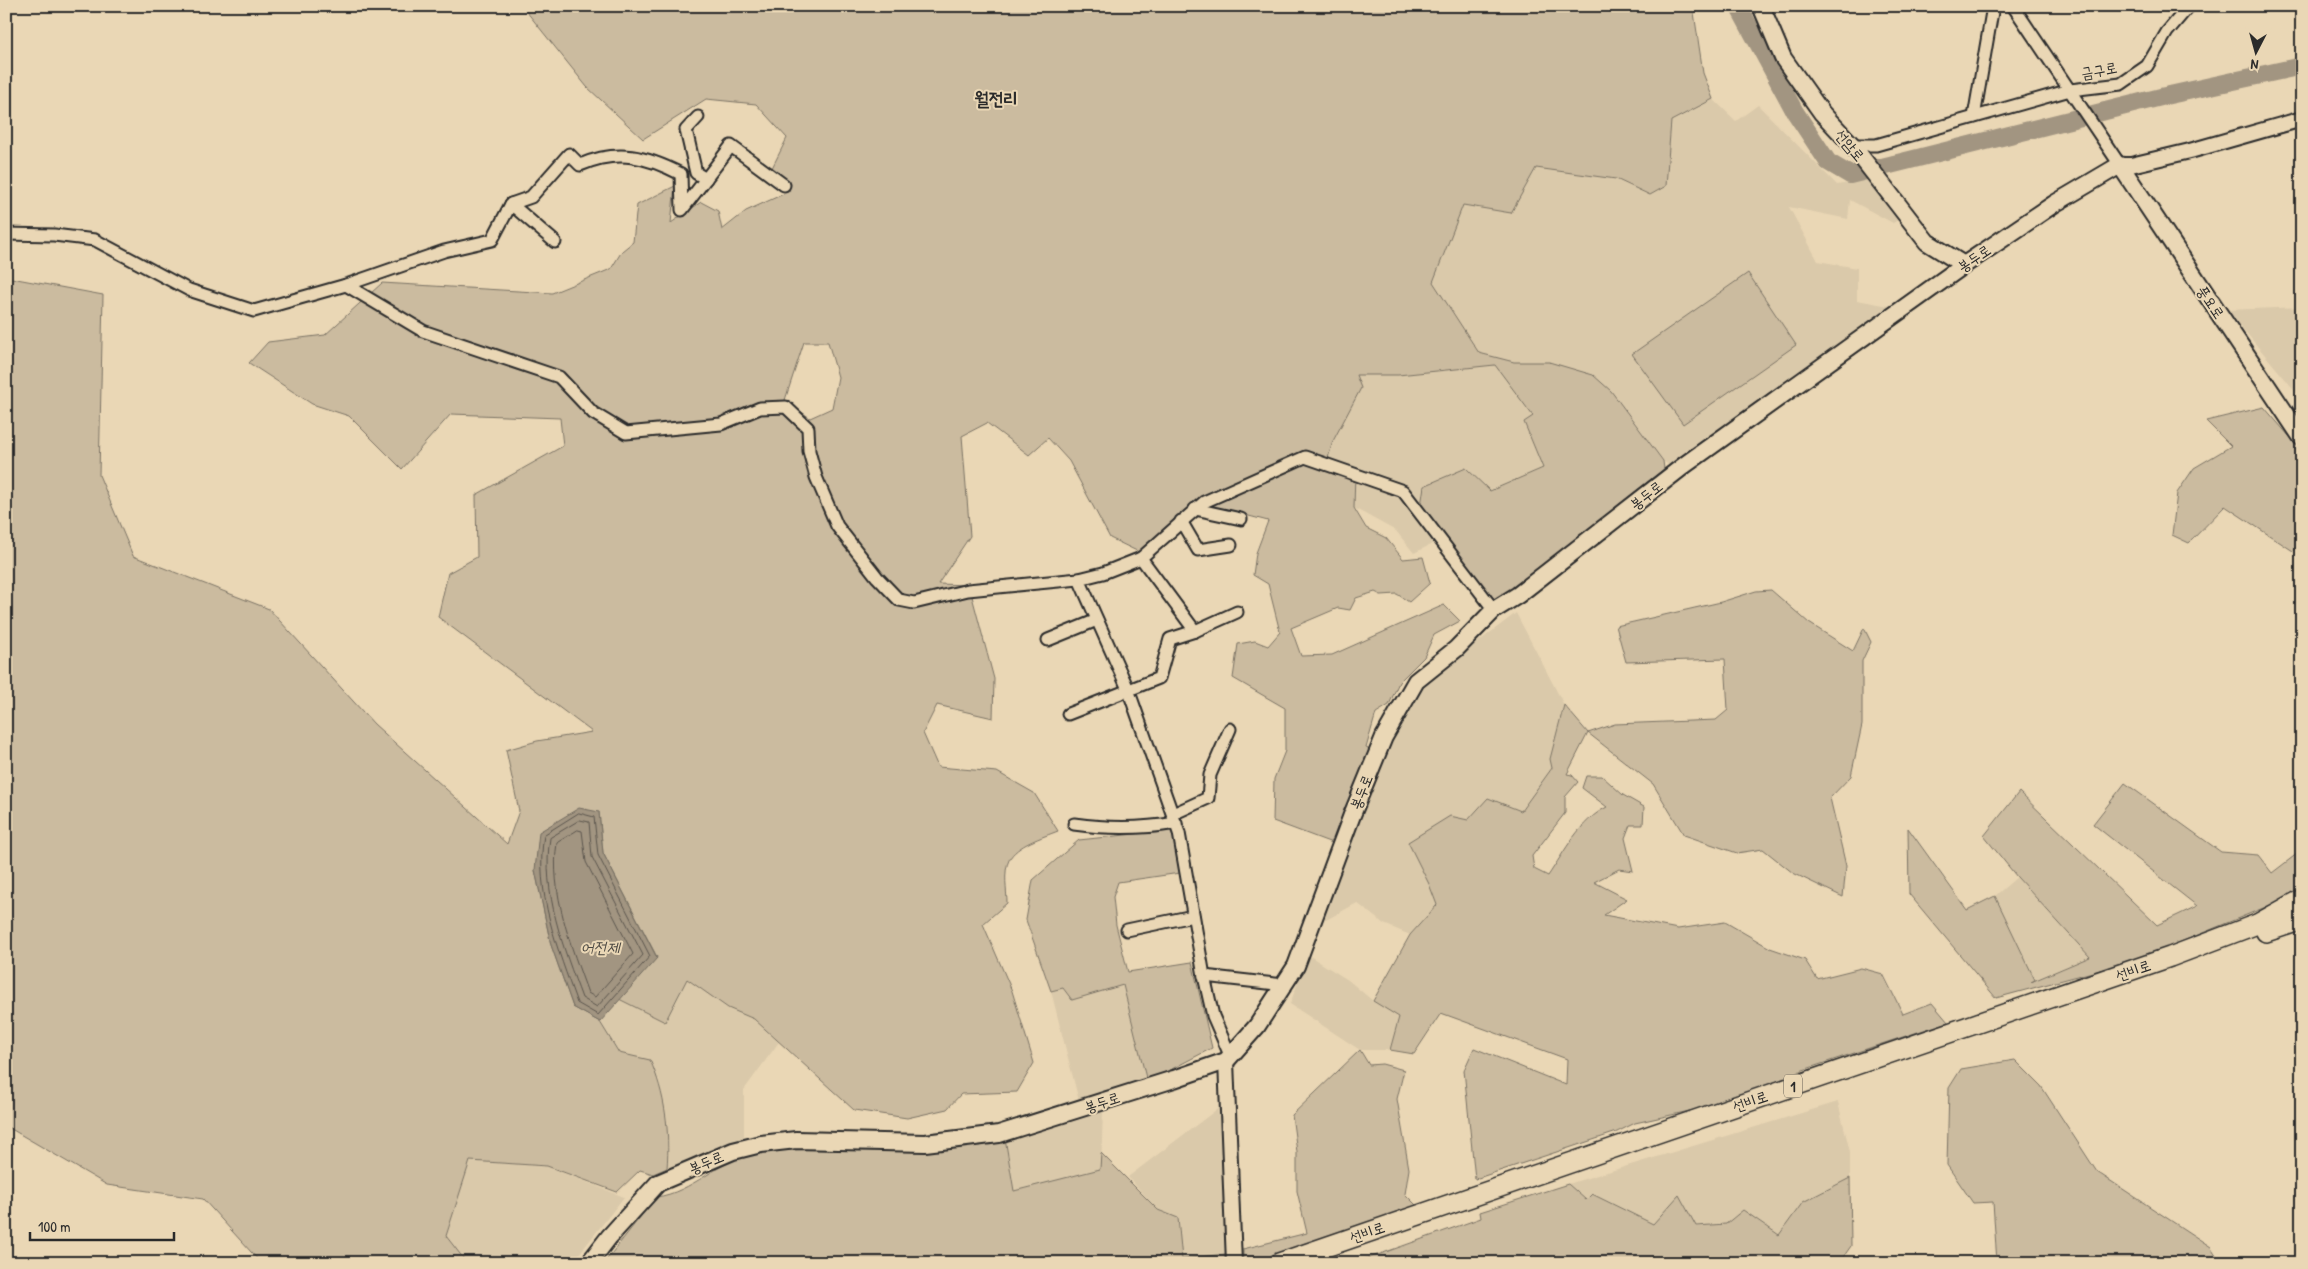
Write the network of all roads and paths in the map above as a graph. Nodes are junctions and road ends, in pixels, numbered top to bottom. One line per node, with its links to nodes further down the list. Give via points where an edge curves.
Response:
1 (1761, 6): 9 (main road, 선암로, via 1783,58 1822,113)
2 (1993, 6): 7 (street)
3 (2012, 6): 5 (street)
4 (2188, 6): 5 (street, 금구로, via 2147,66 2121,84)
5 (2071, 92): 7 (street, 금구로); 10 (street)
6 (698, 117): 11 (street, via 686,130 696,173)
7 (1974, 117): 9 (street, 금구로)
8 (2302, 119): 10 (street, via 2131,165)
9 (1854, 149): 16 (main road, 선암로, via 1927,242)
10 (2120, 165): 16 (main road, 봉두로, via 2054,204); 18 (main road, 풍요로)
11 (706, 179): 12 (street, via 731,146); 13 (street, via 682,210 681,174 655,160 637,156 607,157 580,165 569,154 531,197)
12 (784, 185)
13 (511, 204): 15 (street); 17 (street, via 492,240 444,252)
14 (6, 234): 17 (street, via 96,240 189,290 254,311)
15 (555, 242)
16 (1964, 265): 25 (main road, 봉두로, via 1686,464 1518,595)
17 (346, 285): 24 (street, via 423,331 559,378 593,413 626,433 721,424 760,408 786,407 808,428 809,451 816,477 837,526 899,600 914,603 968,590)
18 (2302, 438)
19 (1195, 509): 20 (street); 21 (street); 25 (street, via 1305,456 1330,464 1403,491)
20 (1241, 519)
21 (1181, 521): 22 (street, via 1198,550); 23 (street, via 1160,544)
22 (1231, 545)
23 (1141, 558): 24 (street); 28 (street)
24 (1079, 579): 27 (street)
25 (1494, 610): 42 (main road, 봉두로, via 1416,682 1392,722 1352,815 1296,966)
26 (1236, 612): 28 (street)
27 (1097, 620): 29 (street); 30 (street)
28 (1195, 631): 30 (street, via 1170,639 1159,678)
29 (1048, 640)
30 (1128, 689): 31 (street); 33 (street)
31 (1068, 714)
32 (1230, 729): 33 (street, via 1210,775 1208,798)
33 (1174, 818): 34 (street, via 1142,829); 37 (street)
34 (1074, 824)
35 (2302, 899): 46 (main road, 선비로 / 1, via 2257,924 2170,957)
36 (2302, 913): 40 (main road, 선비로 / 1)
37 (1194, 916): 39 (street); 41 (street)
38 (2302, 920): 40 (main road)
39 (1128, 930)
40 (2266, 932): 47 (main road, 선비로 / 1, via 2185,965)
41 (1204, 976): 42 (street); 43 (street, via 1213,1016)
42 (1284, 985): 43 (main road, 봉두로, via 1257,1026)
43 (1228, 1058): 44 (main road, 봉두로, via 1174,1080 999,1134 925,1143 796,1140 732,1151 658,1183); 45 (street)
44 (589, 1263)
45 (1234, 1263)
46 (1279, 1263)
47 (1317, 1263)

